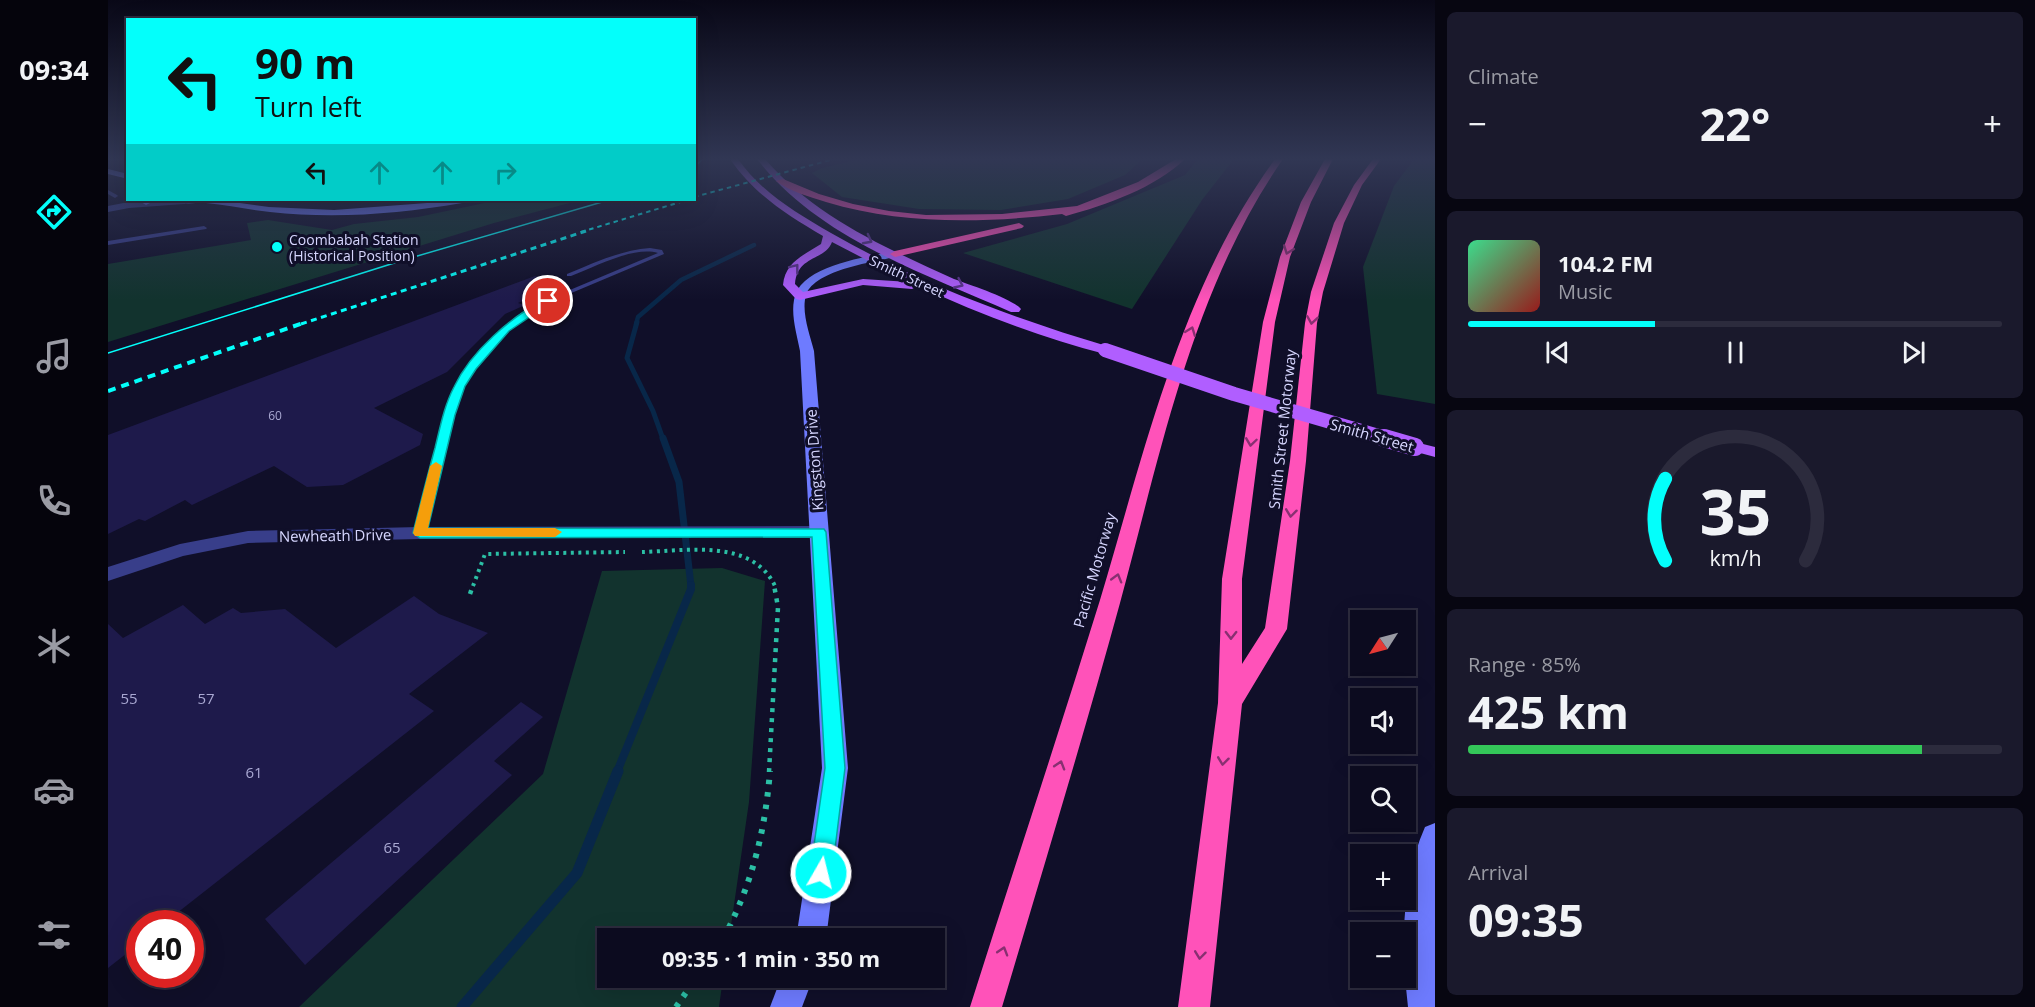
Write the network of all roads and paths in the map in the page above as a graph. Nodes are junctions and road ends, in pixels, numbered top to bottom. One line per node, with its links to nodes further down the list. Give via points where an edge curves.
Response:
1 (245, 206): 4 (street, via 331,213)
2 (292, 206): 3 (street)
3 (385, 206)
4 (419, 206)
5 (783, 206): 14 (main road, Smith Street)
6 (809, 206): 16 (main road, Smith Street, one-way to 16)
7 (850, 206): 12 (highway, via 901,216 962,219 1000,219)
8 (1086, 206): 12 (highway)
9 (1248, 206): 35 (highway, Pacific Motorway, one-way to 9, via 1179,362 1209,284)
10 (1304, 206): 27 (highway, one-way to 27, via 1285,257 1269,322 1232,579)
11 (1348, 206): 27 (highway, Smith Street Motorway, one-way to 27, via 1327,256 1311,323 1276,629)
12 (1078, 209): 16 (highway)
13 (204, 228): 15 (lane)
14 (828, 236): 17 (main road, Smith Street); 20 (main road, one-way to 14, via 789,285 791,271 826,245)
15 (108, 243)
16 (901, 257): 17 (street); 21 (main road, Smith Street, one-way to 21)
17 (877, 262): 19 (main road, Smith Street); 20 (street, via 844,275 819,277)
18 (569, 275): 24 (lane, via 640,250 661,254 528,312 506,329 472,367 459,386 449,415)
19 (939, 291): 20 (main road, via 862,282); 21 (main road, Smith Street)
20 (800, 296): 23 (street, Kingston Drive)
21 (1105, 350): 22 (main road, Smith Street, bridge, via 1234,394)
22 (1435, 452)
23 (819, 532): 24 (street, Newheath Drive); 30 (street, Kingston Drive, via 835,768)
24 (420, 533): 25 (street, Newheath Drive, via 248,537 180,550)
25 (108, 574)
26 (470, 594): 29 (path, via 485,554 734,552 759,564 767,573 774,584 778,607 771,755 761,835)
27 (1230, 704): 36 (highway, one-way to 36)
28 (1435, 836): 37 (street, via 1421,892 1418,975)
29 (731, 928)
30 (813, 928)
31 (689, 988): 33 (path)
32 (793, 988): 34 (street)
33 (676, 1007)
34 (786, 1007)
35 (986, 1007)
36 (1194, 1007)
37 (1424, 1007)

